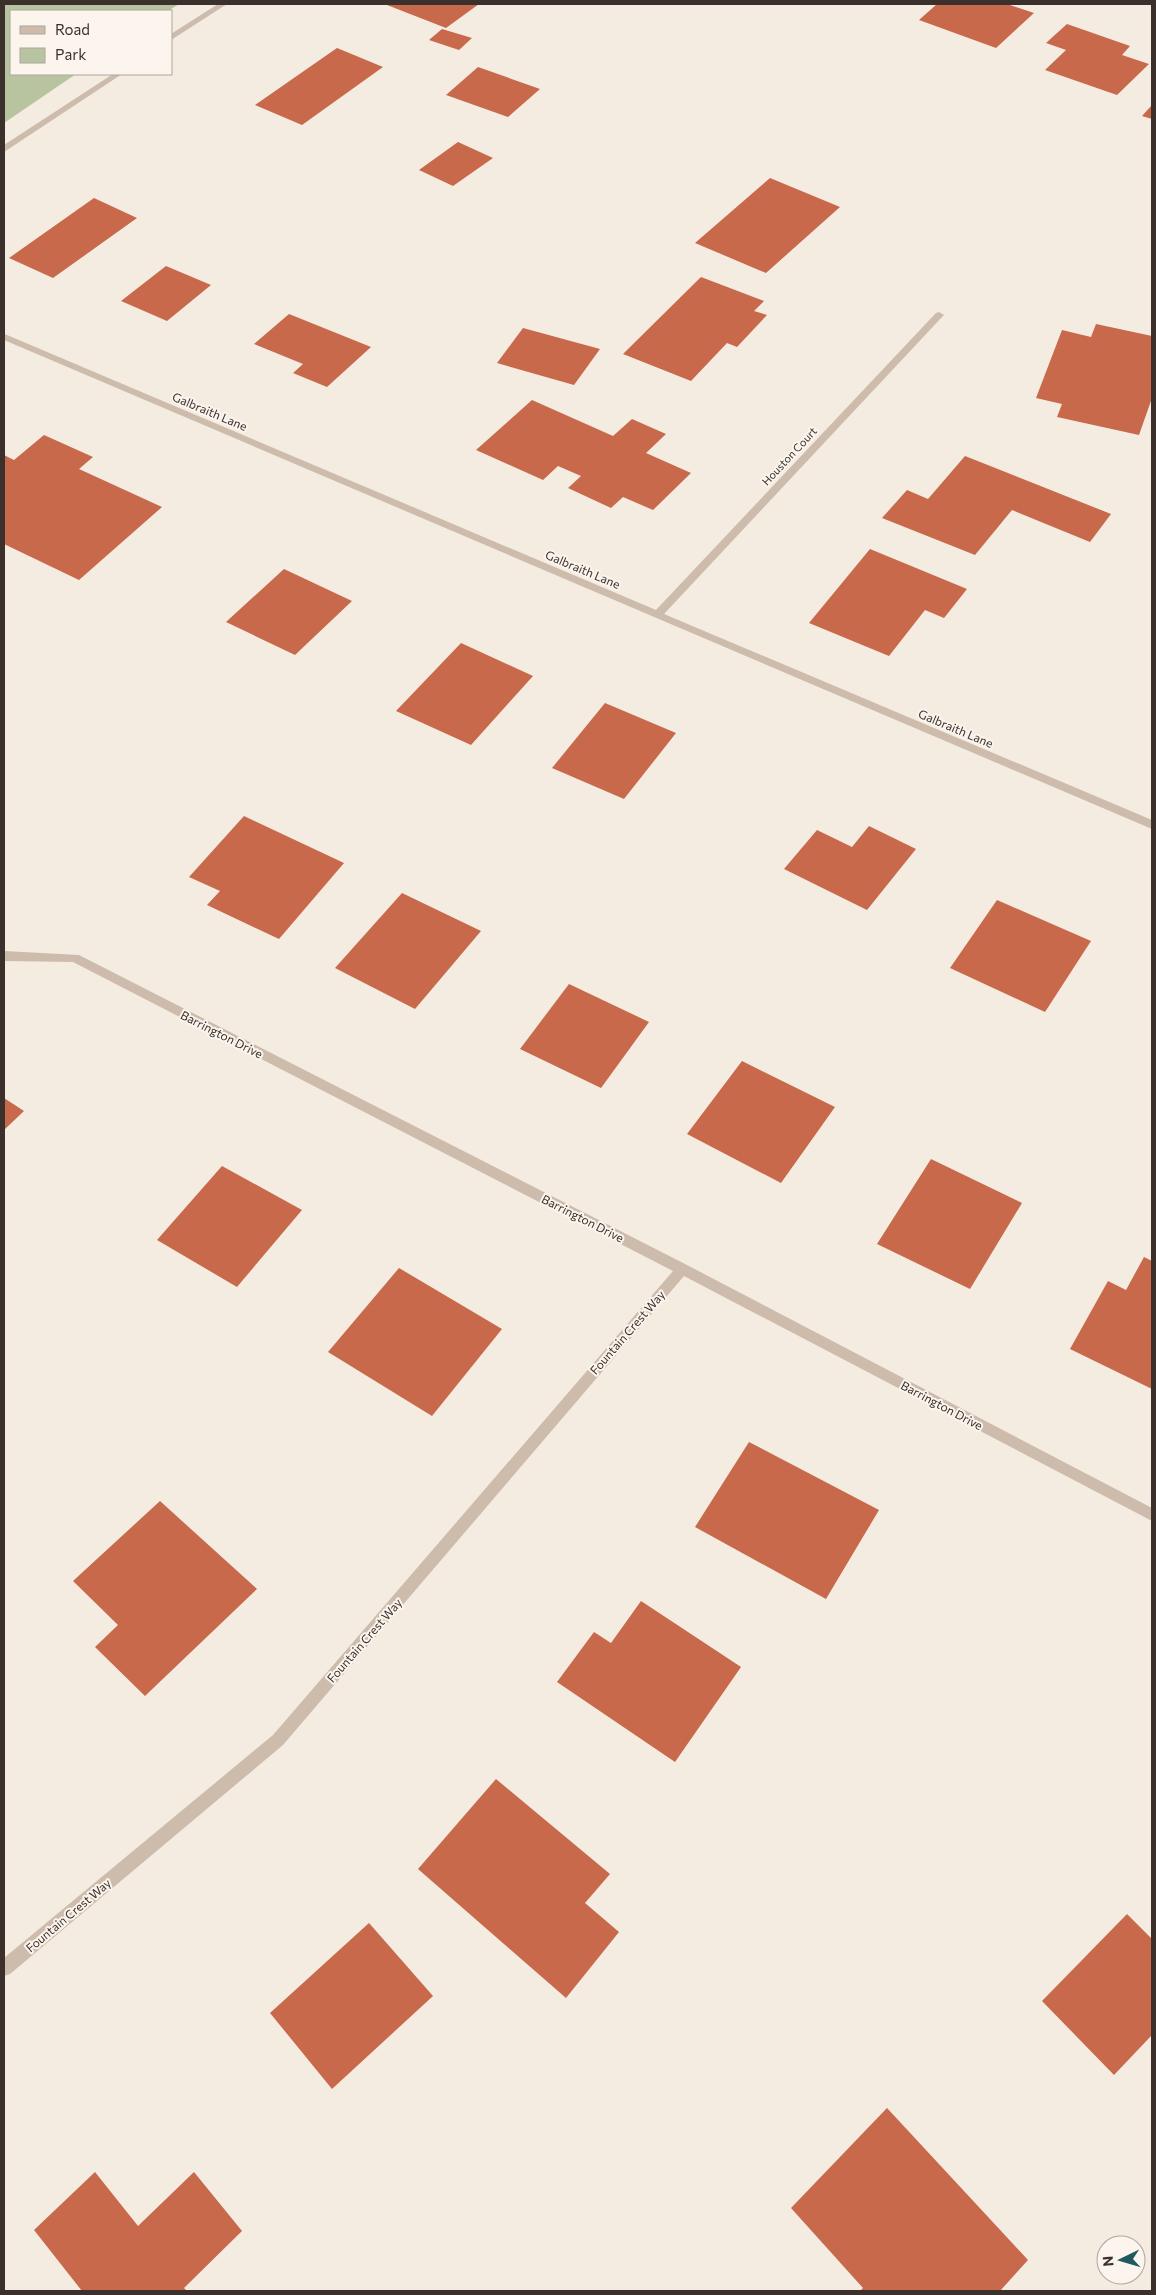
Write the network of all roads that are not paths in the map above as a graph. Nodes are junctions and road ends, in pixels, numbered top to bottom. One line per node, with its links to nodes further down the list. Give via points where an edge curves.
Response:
1 (223, 4): 2 (street)
2 (172, 37)
3 (116, 75): 4 (street)
4 (4, 150)
5 (939, 315): 7 (street, Houston Court)
6 (4, 337): 7 (street, Galbraith Lane)
7 (657, 615): 8 (street, Galbraith Lane)
8 (1152, 825)
9 (4, 956): 10 (street, Barrington Drive, via 75,958)
10 (682, 1269): 11 (street, Barrington Drive); 12 (street, Fountain Crest Way, via 278,1740)
11 (1152, 1515)
12 (4, 1968)

